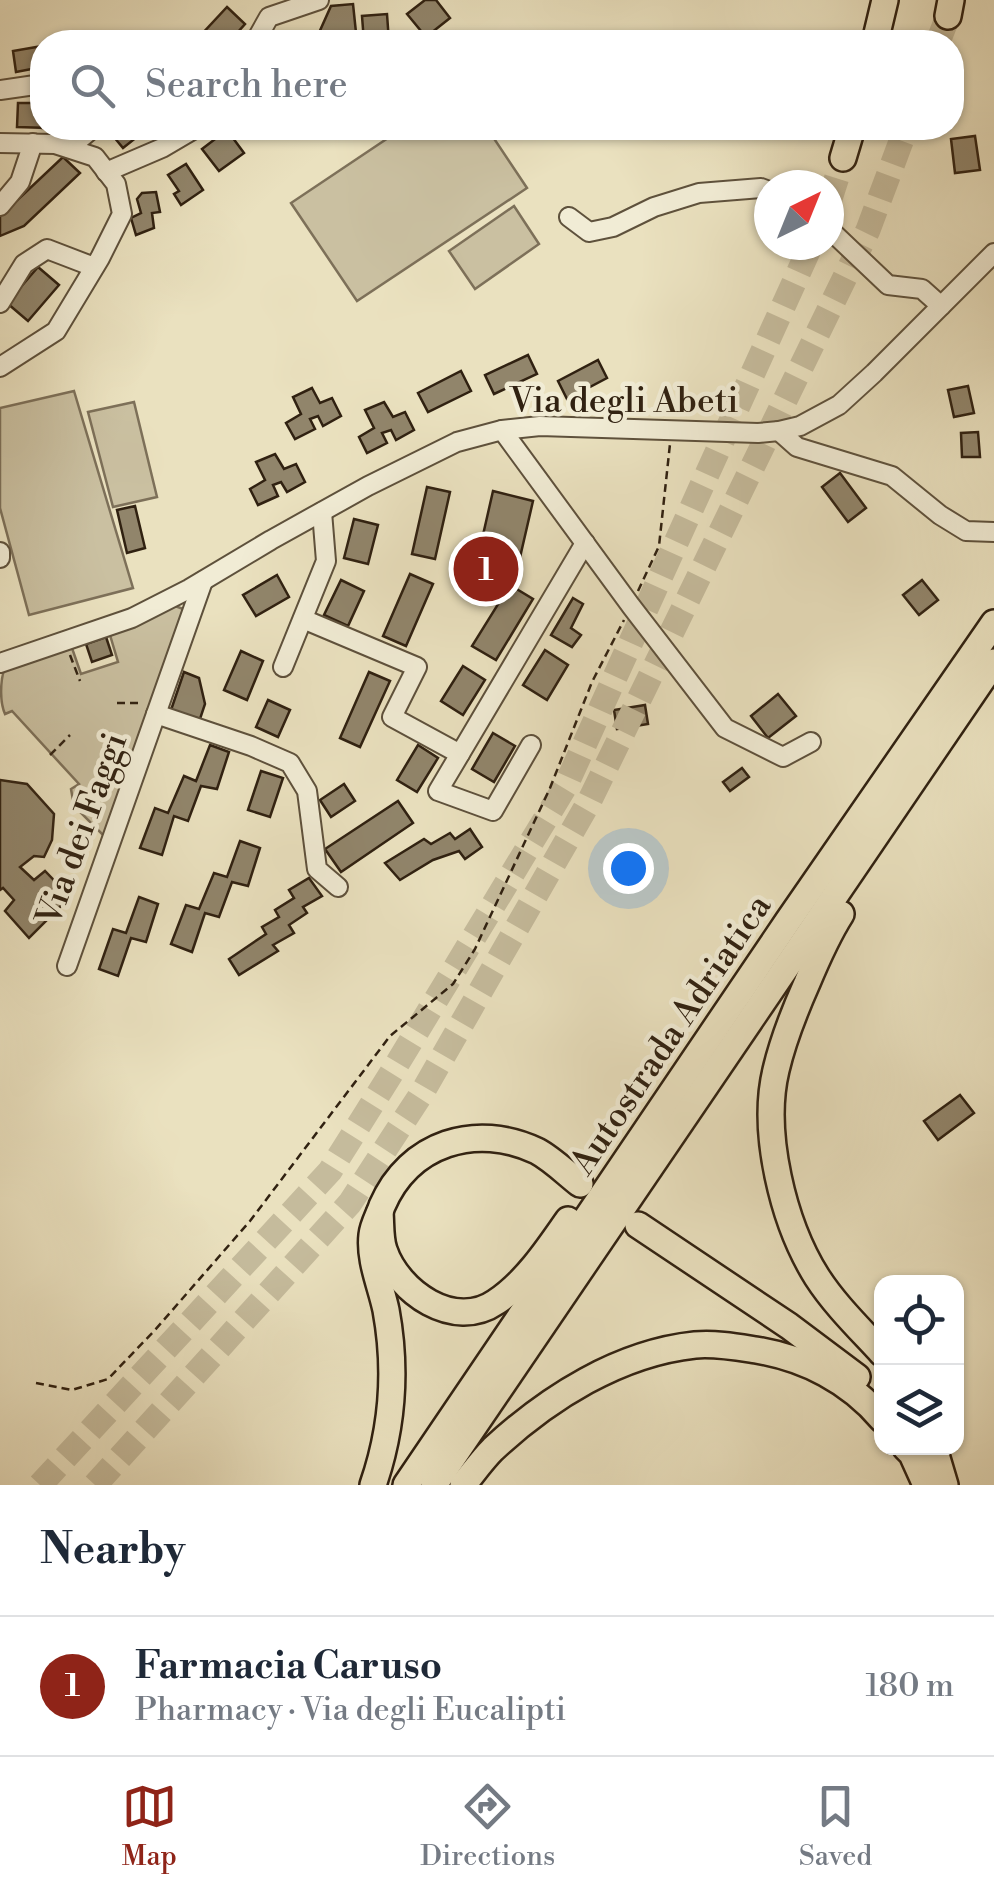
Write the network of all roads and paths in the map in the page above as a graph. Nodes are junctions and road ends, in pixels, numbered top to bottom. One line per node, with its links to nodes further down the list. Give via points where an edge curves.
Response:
1 (319, 0): 3 (street, via 269,18)
2 (886, 0): 4 (highway)
3 (262, 30)
4 (877, 30)
5 (30, 86): 6 (street)
6 (0, 90)
7 (78, 140): 12 (street)
8 (176, 140): 14 (street)
9 (848, 140): 13 (highway)
10 (0, 143): 11 (street)
11 (33, 144): 12 (street); 16 (street, via 20,182)
12 (68, 148): 14 (street, via 96,157)
13 (843, 158)
14 (106, 172): 20 (street, via 116,184 122,214)
15 (754, 189): 17 (street, via 699,193 589,232)
16 (0, 206)
17 (568, 217)
18 (844, 244): 22 (street, via 888,284 922,288)
19 (994, 253): 22 (street, Via degli Abeti)
20 (94, 266): 21 (street, via 47,248 24,264); 23 (street, via 56,331)
21 (0, 303)
22 (941, 306): 26 (street, Via degli Abeti, via 839,405)
23 (0, 367)
24 (502, 430): 25 (street, Via degli Abeti); 27 (street, Via degli Abeti, via 417,460); 29 (street)
25 (671, 430): 26 (street, Via degli Abeti); 31 (path, via 659,546)
26 (779, 432): 28 (street, via 797,447 892,476 966,531)
27 (322, 512): 30 (street, Via degli Abeti); 32 (street, via 326,561)
28 (994, 532)
29 (585, 543): 31 (street); 45 (street)
30 (203, 581): 34 (street, Via degli Abeti, via 132,618); 41 (street, Via dei Faggi)
31 (631, 606): 43 (street, via 725,728 783,757); 54 (path, via 453,984 390,1036 250,1222 108,1379 72,1390)
32 (303, 619): 37 (street); 45 (street, via 417,668 392,717)
33 (994, 624): 48 (highway, Autostrada Adriatica)
34 (64, 640): 35 (street, Via degli Abeti); 39 (path)
35 (0, 662)
36 (994, 662): 62 (highway, Autostrada Adriatica)
37 (283, 667)
38 (994, 673): 53 (highway, via 829,932 776,1072 772,1129 789,1216 817,1277)
39 (80, 681)
40 (118, 703): 41 (path)
41 (158, 708): 47 (street, Via dei Faggi, via 290,763 307,791 318,868); 49 (street, Via dei Faggi)
42 (70, 735): 46 (path)
43 (812, 742)
44 (531, 745): 45 (street, via 493,811 438,791)
45 (460, 754)
46 (50, 755)
47 (338, 887)
48 (788, 921): 51 (highway, via 562,1229 492,1305 466,1313 415,1295 383,1248); 61 (highway, Autostrada Adriatica)
49 (67, 966)
50 (580, 1184): 51 (highway, via 539,1152 477,1138 415,1160)
51 (380, 1212): 60 (highway, via 372,1257 386,1312 392,1406)
52 (638, 1225): 55 (highway, via 789,1326)
53 (874, 1344)
54 (36, 1383)
55 (874, 1394)
56 (874, 1410): 63 (highway, via 811,1365 773,1353 699,1344 661,1350 572,1388 491,1451)
57 (913, 1455): 64 (highway)
58 (920, 1455): 64 (highway)
59 (936, 1455): 65 (highway)
60 (373, 1485)
61 (406, 1485)
62 (434, 1485)
63 (463, 1485)
64 (931, 1485)
65 (945, 1485)

